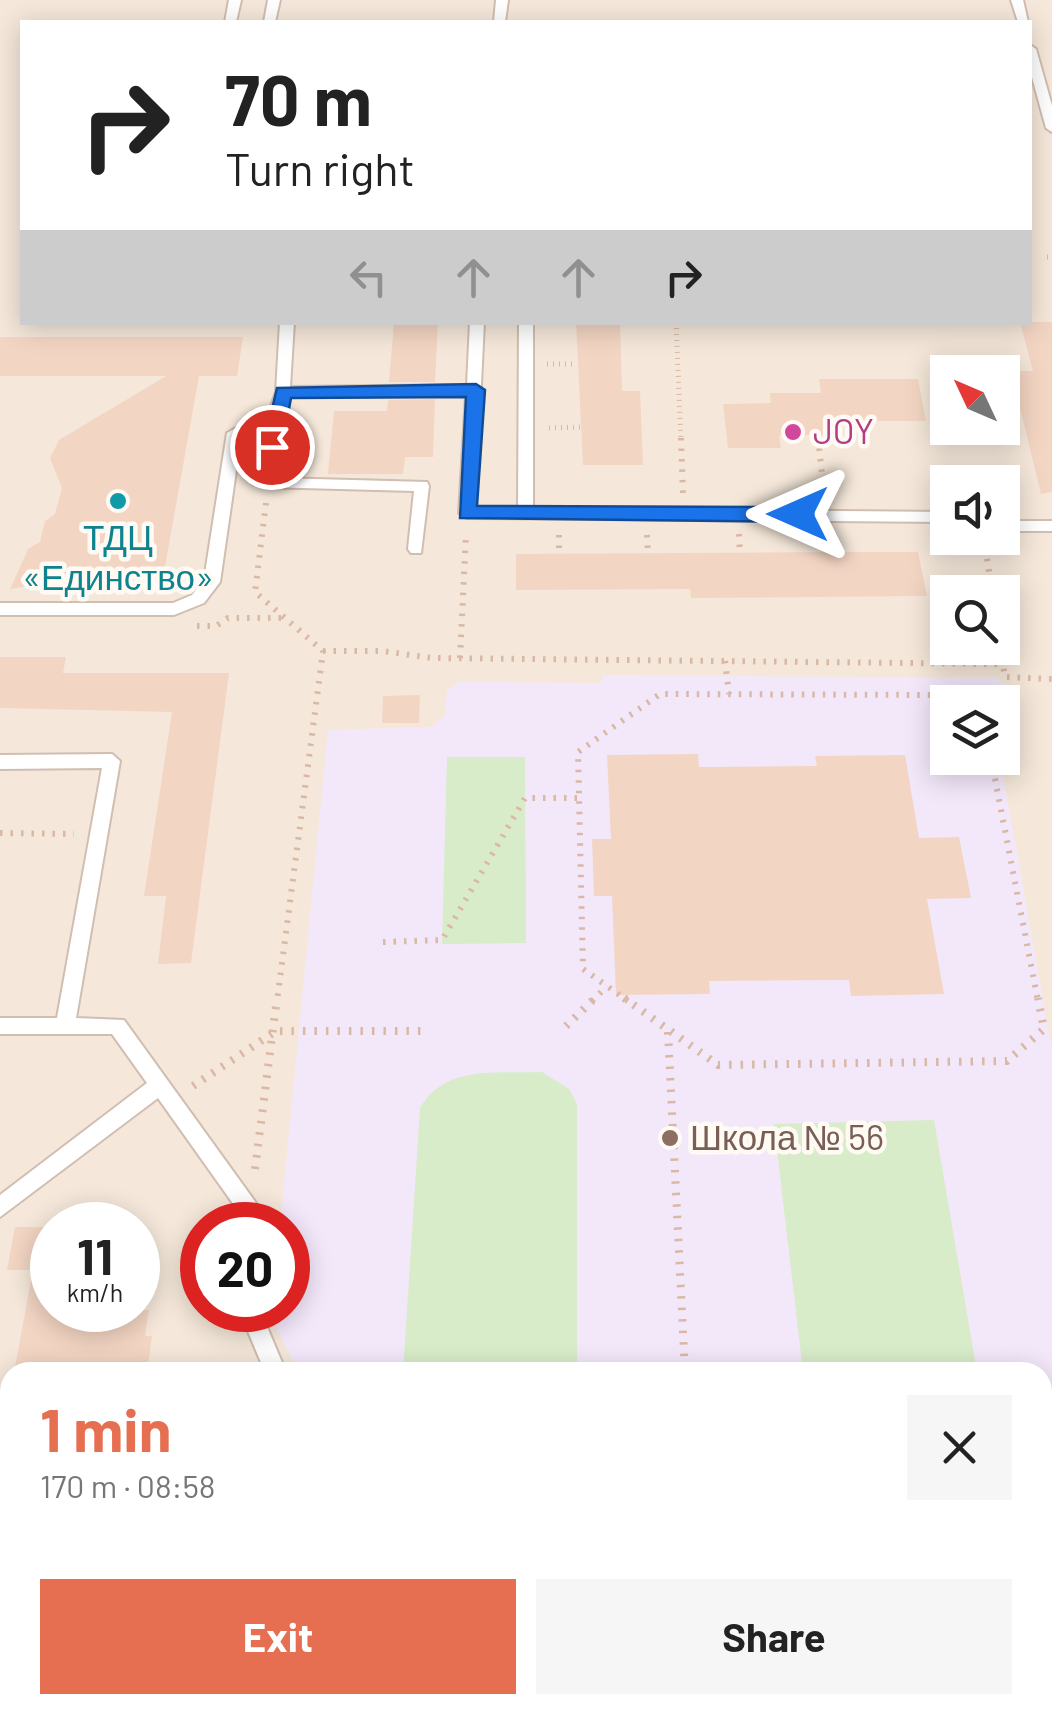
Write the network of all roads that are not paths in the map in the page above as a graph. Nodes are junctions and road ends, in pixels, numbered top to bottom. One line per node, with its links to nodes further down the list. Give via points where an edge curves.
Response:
1 (1032, 56): 3 (lane)
2 (1052, 70): 3 (lane)
3 (1036, 71): 4 (lane)
4 (1035, 95): 5 (lane)
5 (1052, 128)
6 (288, 325): 10 (lane)
7 (476, 325): 9 (lane)
8 (526, 325): 12 (lane)
9 (476, 390): 10 (lane); 12 (lane, via 467,513)
10 (283, 392): 11 (lane)
11 (276, 412): 16 (lane, via 268,482 422,486); 17 (lane, via 234,433 212,582 198,599 174,608)
12 (525, 513): 13 (lane)
13 (930, 516)
14 (1020, 526): 15 (lane)
15 (1049, 526)
16 (416, 549)
17 (0, 610)
18 (0, 762): 20 (lane, via 112,762)
19 (0, 1026): 20 (lane)
20 (65, 1026): 21 (lane, via 117,1026)
21 (166, 1092): 22 (lane); 23 (lane)
22 (238, 1202)
23 (0, 1207)
24 (259, 1332): 25 (lane)
25 (272, 1362)

